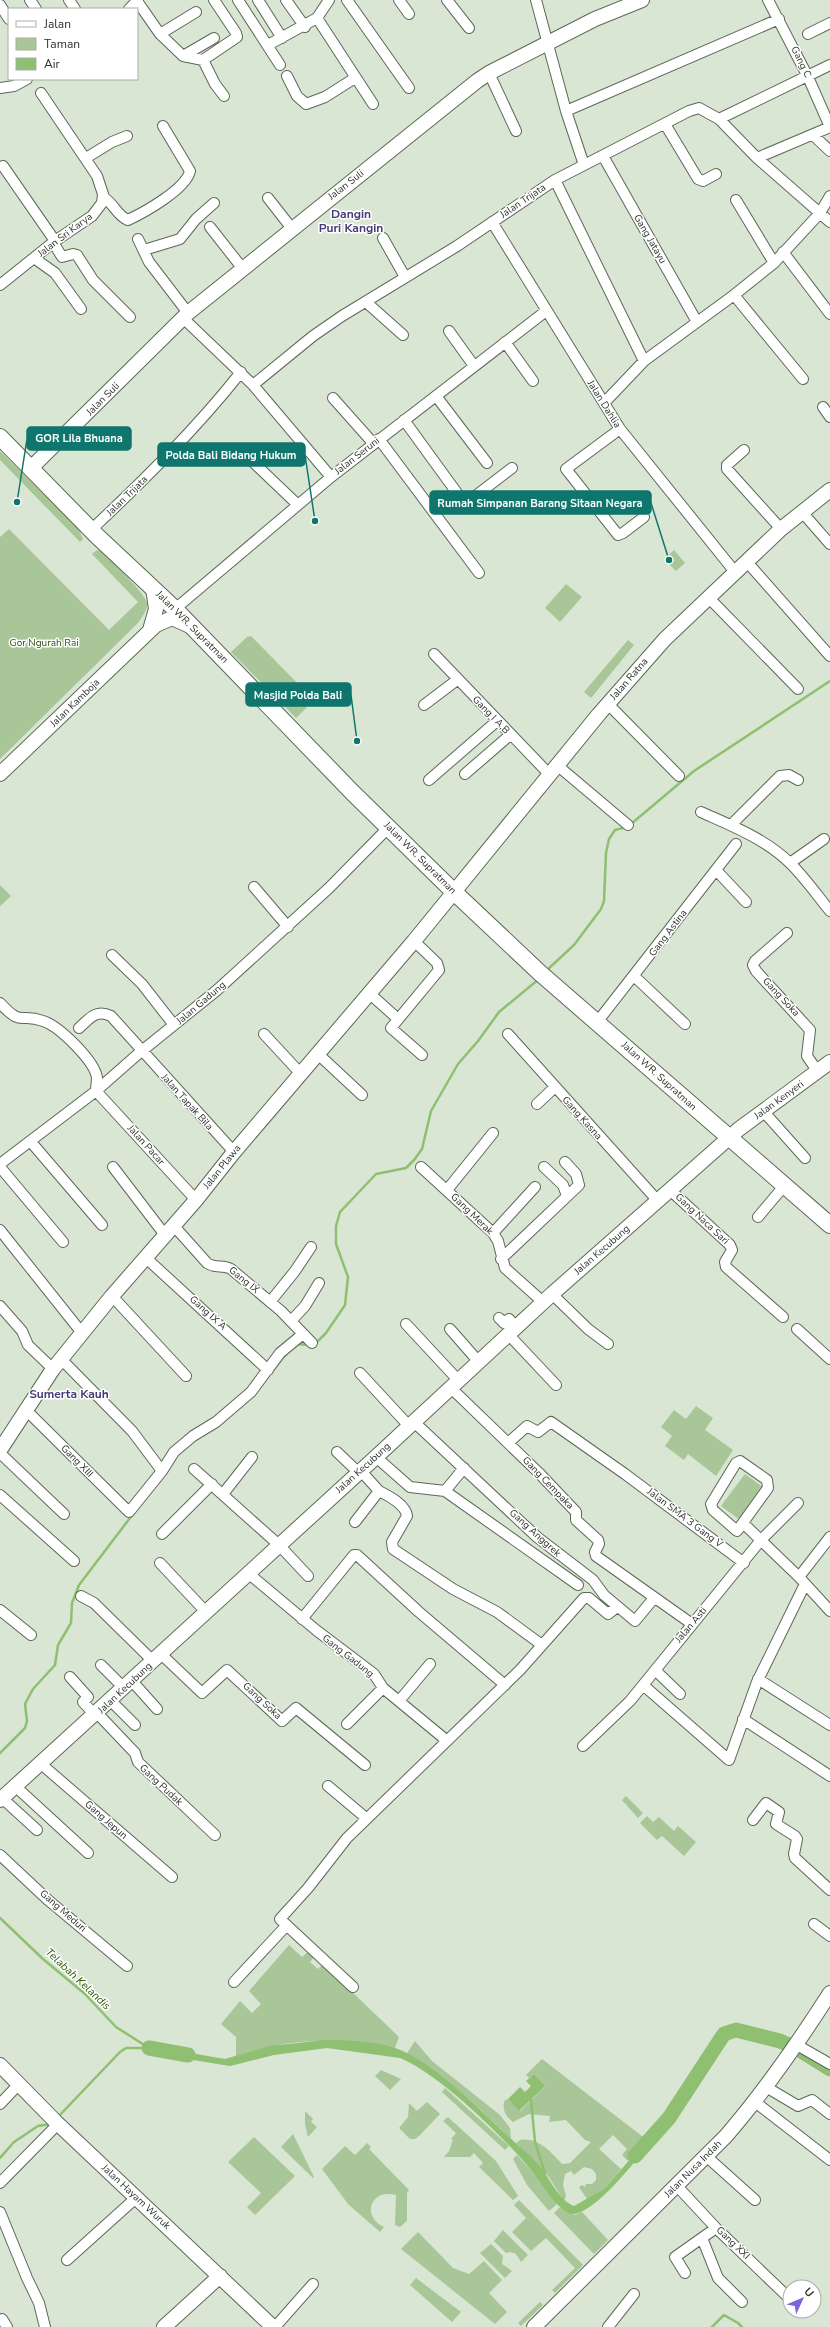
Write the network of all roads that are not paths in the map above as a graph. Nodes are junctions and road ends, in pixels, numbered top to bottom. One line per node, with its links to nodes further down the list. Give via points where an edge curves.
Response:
1 (214, 0): 30 (street, via 237,37)
2 (238, 0): 28 (street)
3 (258, 0): 26 (street)
4 (286, 0): 21 (street)
5 (329, 0): 18 (street)
6 (347, 0): 39 (street)
7 (399, 0): 16 (street)
8 (447, 0): 22 (street)
9 (536, 0): 27 (street)
10 (642, 0): 27 (street, Jalan Suli, via 595,19)
11 (768, 0): 19 (street, Gang C)
12 (138, 1): 14 (street); 23 (street)
13 (0, 5): 17 (street)
14 (130, 8)
15 (196, 12): 23 (street)
16 (409, 14)
17 (8, 17)
18 (317, 18): 21 (street); 36 (street)
19 (779, 19): 35 (street, Gang C); 43 (street)
20 (830, 23): 24 (street)
21 (305, 27): 26 (street)
22 (469, 28)
23 (160, 34): 29 (street)
24 (808, 34)
25 (214, 38): 29 (street)
26 (282, 38): 28 (street)
27 (547, 43): 33 (street, Jalan Suli); 43 (street)
28 (268, 45): 31 (street)
29 (183, 56): 30 (street)
30 (203, 60): 41 (street)
31 (280, 65)
32 (830, 66): 35 (street)
33 (489, 73): 48 (street); 68 (street, Jalan Suli)
34 (287, 76): 36 (street, via 297,96 306,104 325,97)
35 (808, 77): 44 (street); 47 (street, Gang C)
36 (355, 78): 42 (street)
37 (25, 80): 38 (street, via 14,86)
38 (1, 87)
39 (409, 88)
40 (41, 93): 53 (street)
41 (224, 96)
42 (373, 104)
43 (566, 111): 55 (street)
44 (720, 118): 45 (street, Jalan Trijata, via 699,108); 54 (street)
45 (665, 124): 52 (street, Jalan Trijata); 57 (street, via 698,179 703,181)
46 (163, 126): 60 (street, via 186,162 190,171 189,177 180,187 128,220 110,201)
47 (830, 127): 49 (street)
48 (516, 131)
49 (813, 135): 51 (street); 54 (street)
50 (127, 136): 53 (street)
51 (830, 151)
52 (603, 156): 55 (street, Jalan Trijata); 86 (street, Gang Jatayu)
53 (86, 158): 60 (street, via 102,186)
54 (758, 158): 64 (street)
55 (584, 165): 58 (street, Jalan Trijata)
56 (3, 166): 71 (street)
57 (716, 174)
58 (555, 180): 65 (street, Jalan Trijata); 90 (street)
59 (830, 196): 64 (street)
60 (103, 198): 71 (street, Jalan Sri Karya, via 92,216)
61 (268, 198): 68 (street)
62 (736, 200): 75 (street)
63 (214, 203): 72 (street, via 196,219 180,239)
64 (820, 213): 66 (street); 73 (street)
65 (492, 222): 77 (street, Jalan Trijata); 82 (street, Jalan Dahlia)
66 (830, 222)
67 (210, 228): 76 (street)
68 (293, 230): 76 (street, Jalan Suli)
69 (383, 238): 77 (street)
70 (138, 239): 72 (street)
71 (54, 242): 74 (street, Jalan Sri Karya); 85 (street, via 62,257 77,255 93,280)
72 (144, 250): 84 (street)
73 (783, 252): 75 (street); 83 (street)
74 (34, 258): 78 (street, Jalan Sri Karya); 81 (street, via 55,273)
75 (774, 262): 79 (street)
76 (243, 269): 84 (street, Jalan Suli)
77 (406, 277): 80 (street, Jalan Trijata)
78 (0, 285)
79 (734, 295): 86 (street); 93 (street)
80 (366, 302): 88 (street); 95 (street, Jalan Trijata, via 313,336)
81 (81, 309)
82 (546, 311): 89 (street, Jalan Seruni); 98 (street, Jalan Dahlia)
83 (830, 314)
84 (186, 316): 92 (street); 108 (street, Jalan Suli)
85 (130, 317)
86 (697, 322): 90 (street)
87 (449, 331): 91 (street)
88 (403, 335)
89 (505, 342): 91 (street, Jalan Seruni); 94 (street)
90 (644, 361): 98 (street)
91 (474, 366): 96 (street, Jalan Seruni)
92 (240, 372): 95 (street); 116 (street, Jalan Trijata, via 153,472)
93 (803, 379)
94 (533, 381)
95 (253, 385): 110 (street)
96 (436, 396): 101 (street, Jalan Seruni); 107 (street)
97 (333, 398): 104 (street)
98 (604, 403): 102 (street, Jalan Dahlia)
99 (823, 407): 100 (street)
100 (830, 417)
101 (404, 420): 104 (street, Jalan Seruni); 109 (street, via 465,504)
102 (620, 428): 114 (street, via 566,469 618,535 623,534); 119 (street, Jalan Dahlia)
103 (0, 437): 108 (main road, Jalan WR. Supratman)
104 (376, 441): 110 (street, Jalan Seruni); 120 (street)
105 (744, 450): 115 (street, via 727,465 727,469)
106 (253, 462): 112 (street)
107 (487, 463)
108 (31, 468): 116 (main road, Jalan WR. Supratman)
109 (512, 468)
110 (331, 477): 112 (street, Jalan Seruni)
111 (830, 490): 113 (street, Jalan Ratna)
112 (297, 504): 123 (street, Jalan Seruni)
113 (802, 512): 115 (street, Jalan Ratna); 117 (street)
114 (644, 517)
115 (781, 529): 118 (street, Jalan Ratna)
116 (91, 530): 121 (main road, Jalan WR. Supratman)
117 (830, 544)
118 (747, 562): 119 (street, Jalan Ratna); 127 (street)
119 (736, 572): 122 (street, Jalan Ratna)
120 (479, 573)
121 (153, 588): 123 (main road, Jalan WR. Supratman); 125 (street, via 156,609)
122 (709, 598): 129 (street); 130 (street, Jalan Ratna, via 654,651)
123 (175, 609): 124 (main road, Jalan WR. Supratman)
124 (191, 627): 125 (street, Jalan Kamboja, via 172,618 161,621); 143 (main road, Jalan WR. Supratman)
125 (150, 630): 135 (street, Jalan Kamboja)
126 (434, 654): 128 (street, Gang I A,B)
127 (830, 656)
128 (457, 680): 131 (street); 132 (street, Gang I A,B)
129 (798, 689)
130 (608, 704): 134 (street, Jalan Ratna); 137 (street)
131 (424, 705)
132 (497, 721): 133 (street, Gang I A,B); 138 (street)
133 (510, 735): 134 (street, Gang I A,B); 136 (street)
134 (554, 770): 141 (street, Gang I A,B); 149 (street, Jalan Ratna)
135 (0, 774)
136 (465, 774)
137 (679, 776)
138 (429, 780)
139 (798, 780): 142 (street, via 789,775 780,776)
140 (701, 812): 142 (street)
141 (628, 825)
142 (731, 825): 146 (street, via 765,844)
143 (389, 827): 149 (main road, Jalan WR. Supratman); 152 (street, Jalan Gadung)
144 (824, 839): 146 (street)
145 (736, 844): 147 (street, Gang Astina)
146 (790, 863): 151 (street)
147 (716, 870): 150 (street); 156 (street, Gang Astina)
148 (254, 887): 152 (street)
149 (453, 892): 154 (street, Jalan Plawa); 160 (main road, Jalan WR. Supratman, via 540,973)
150 (746, 902)
151 (830, 911)
152 (288, 927): 162 (street, Jalan Gadung)
153 (788, 933): 170 (street, Gang Soka, via 753,965 809,1028 811,1032 807,1056)
154 (414, 941): 157 (street, Jalan Plawa); 159 (street, via 437,963 439,970)
155 (112, 955): 162 (street, via 142,984)
156 (635, 977): 160 (street, Gang Astina); 161 (street)
157 (369, 993): 159 (street); 167 (street, Jalan Plawa)
158 (0, 1003): 173 (street, via 13,1017 42,1020 59,1029 92,1067 97,1078)
159 (398, 1019): 168 (street, via 390,1028)
160 (598, 1022): 178 (main road, Jalan WR. Supratman)
161 (685, 1024)
162 (174, 1025): 166 (street, Jalan Gadung)
163 (79, 1028): 166 (street, Jalan Tapak Bila, via 95,1014 104,1013 111,1016)
164 (264, 1034): 171 (street)
165 (508, 1034): 172 (street, Gang Kasna)
166 (142, 1050): 173 (street, Jalan Gadung); 180 (street, Jalan Tapak Bila)
167 (318, 1054): 171 (street, Jalan Plawa); 174 (street)
168 (422, 1055)
169 (830, 1062): 170 (street, Jalan Kenyeri)
170 (818, 1072): 176 (street, Jalan Kenyeri)
171 (302, 1074): 180 (street, Jalan Plawa)
172 (555, 1087): 175 (street); 194 (street, Gang Kasna)
173 (96, 1091): 179 (street, Jalan Gadung); 193 (street, Jalan Pacar)
174 (362, 1095)
175 (537, 1104)
176 (764, 1112): 178 (street, Jalan Kenyeri); 181 (street)
177 (493, 1133): 190 (street)
178 (729, 1139): 188 (main road, Jalan WR. Supratman); 191 (street, Jalan Kecubung)
179 (31, 1142): 183 (street, Jalan Gadung); 196 (street)
180 (234, 1152): 193 (street, Jalan Plawa)
181 (805, 1158)
182 (565, 1162): 192 (street, via 576,1174 579,1184)
183 (0, 1164)
184 (0, 1167): 201 (street)
185 (113, 1167): 199 (street, Gang IX)
186 (421, 1167): 190 (street, Gang Merak)
187 (544, 1167): 192 (street, via 563,1185)
188 (784, 1186): 195 (street); 197 (main road, Jalan WR. Supratman)
189 (535, 1187): 200 (street)
190 (447, 1190): 200 (street, Gang Merak)
191 (670, 1190): 194 (street, Jalan Kecubung); 210 (street, Gang Naca Sari, via 730,1245 732,1250 725,1262 726,1267)
192 (567, 1196): 204 (street)
193 (196, 1200): 199 (street, Jalan Plawa)
194 (658, 1201): 207 (street, Jalan Kecubung)
195 (758, 1217)
196 (102, 1225)
197 (830, 1225)
198 (0, 1230): 217 (street)
199 (169, 1230): 203 (street, Jalan Plawa); 208 (street, Gang IX, via 208,1264 229,1268)
200 (493, 1233): 204 (street, Gang Merak, via 498,1241)
201 (63, 1242)
202 (311, 1247): 208 (street)
203 (146, 1258): 206 (street, Jalan Plawa); 224 (street, Gang IX A)
204 (501, 1259): 207 (street, Gang Merak, via 508,1272)
205 (319, 1283): 212 (street, via 305,1306)
206 (112, 1296): 217 (street, Jalan Plawa); 226 (street)
207 (547, 1298): 216 (street, Jalan Kecubung); 220 (street, Gang Merak)
208 (270, 1302): 212 (street, Gang IX)
209 (0, 1306): 223 (street, via 22,1331 28,1345)
210 (783, 1317)
211 (500, 1318): 216 (street, via 504,1323 509,1319)
212 (291, 1321): 218 (street, Gang IX)
213 (406, 1324): 227 (street, Gang Cempaka)
214 (450, 1329): 222 (street)
215 (797, 1329): 221 (street)
216 (512, 1330): 222 (street, Jalan Kecubung); 228 (street)
217 (82, 1333): 223 (street, Jalan Plawa)
218 (303, 1334): 219 (street, Gang IX); 224 (street, via 280,1353)
219 (312, 1343)
220 (608, 1344)
221 (830, 1359)
222 (478, 1361): 227 (street, Jalan Kecubung)
223 (57, 1364): 229 (street, Jalan Plawa); 238 (street, via 132,1431)
224 (268, 1370): 238 (street, via 245,1397 216,1422 174,1452)
225 (360, 1373): 230 (street, Gang Anggrek)
226 (186, 1376)
227 (454, 1384): 230 (street, Jalan Kecubung); 231 (street, Gang Cempaka)
228 (556, 1385)
229 (26, 1410): 232 (street, Jalan Plawa); 238 (street, Gang XIII, via 129,1512)
230 (411, 1424): 235 (street, Jalan Kecubung); 236 (street, Gang Anggrek)
231 (508, 1443): 255 (street, Jalan SMA 3 Gang V, via 526,1426 538,1432 551,1422); 261 (street, Gang Cempaka, via 576,1512 576,1520 598,1540 596,1556)
232 (0, 1451): 246 (street)
233 (337, 1452): 239 (street)
234 (252, 1457): 243 (street)
235 (376, 1457): 239 (street, Jalan Kecubung); 242 (street, via 410,1488)
236 (464, 1468): 242 (street); 262 (street, Gang Anggrek, via 537,1537 593,1580)
237 (194, 1469): 240 (street)
238 (162, 1471)
239 (360, 1472): 241 (street); 252 (street, Jalan Kecubung)
240 (212, 1484): 243 (street); 249 (street)
241 (379, 1491): 247 (street); 269 (street, via 404,1508 407,1514 407,1519 392,1542 392,1547 447,1585 502,1616)
242 (445, 1491): 259 (street)
243 (222, 1494): 252 (street)
244 (0, 1495): 253 (street)
245 (798, 1503): 251 (street, Jalan Asti)
246 (64, 1514)
247 (355, 1522)
248 (744, 1524): 248 (street, via 736,1531 713,1510 711,1504 741,1460 768,1483 768,1488); 251 (street)
249 (162, 1534)
250 (830, 1537): 258 (street)
251 (761, 1540): 255 (street, Jalan Asti); 258 (street)
252 (279, 1545): 256 (street, Jalan Kecubung); 257 (street)
253 (74, 1561)
254 (160, 1563): 265 (street)
255 (744, 1563): 267 (street, Jalan Asti)
256 (248, 1574): 265 (street, Jalan Kecubung); 266 (street, Gang Gadung)
257 (308, 1576)
258 (802, 1580): 264 (street); 275 (street)
259 (578, 1584)
260 (81, 1596): 270 (street, via 94,1603)
261 (654, 1598): 262 (street, Gang Anggrek, via 634,1621); 267 (street)
262 (617, 1607): 269 (street, via 608,1614 589,1598 584,1598)
263 (0, 1610): 268 (street)
264 (830, 1611)
265 (206, 1612): 270 (street, Jalan Kecubung)
266 (302, 1619): 277 (street, via 354,1555 357,1555); 279 (street, Gang Gadung, via 374,1674)
267 (692, 1624): 273 (street, Jalan Asti)
268 (31, 1635)
269 (542, 1645): 277 (street)
270 (157, 1658): 276 (street, Jalan Kecubung); 292 (street, Gang Soka, via 202,1694 227,1670 282,1721 296,1708)
271 (430, 1664): 282 (street)
272 (101, 1665): 276 (street)
273 (655, 1670): 278 (street, Jalan Asti); 280 (street)
274 (70, 1677): 284 (street, via 88,1697 83,1702)
275 (758, 1679): 285 (street); 288 (street)
276 (128, 1685): 281 (street, Jalan Kecubung); 283 (street)
277 (505, 1685): 289 (street)
278 (643, 1685): 285 (street, via 728,1760); 290 (street, Jalan Asti, via 618,1714)
279 (383, 1688): 282 (street, Gang Gadung); 286 (street)
280 (680, 1694)
281 (111, 1700): 284 (street, Jalan Kecubung); 287 (street)
282 (399, 1701): 289 (street, Gang Gadung)
283 (157, 1709)
284 (96, 1714): 291 (street, Jalan Kecubung); 300 (street, Gang Pudak, via 136,1753 138,1762)
285 (743, 1718): 293 (street)
286 (347, 1724)
287 (135, 1725)
288 (830, 1725)
289 (446, 1740): 297 (street)
290 (583, 1746)
291 (40, 1763): 294 (street, Jalan Kecubung); 303 (street, Gang Jepun)
292 (365, 1765)
293 (830, 1776)
294 (15, 1786): 296 (street, Jalan Kecubung); 301 (street)
295 (328, 1786): 297 (street)
296 (1, 1799): 299 (street)
297 (366, 1818): 306 (street, via 280,1918)
298 (754, 1820): 304 (street, via 765,1804 779,1813 776,1824 797,1840 795,1858)
299 (37, 1830)
300 (215, 1835)
301 (88, 1853)
302 (0, 1855): 308 (street, Gang Meduri, via 48,1900)
303 (172, 1877)
304 (830, 1890)
305 (814, 1924): 307 (street)
306 (286, 1926): 309 (street); 310 (street)
307 (830, 1936)
308 (127, 1966)
309 (234, 1982)
310 (353, 1987)
311 (830, 1993): 312 (street, Jalan Nusa Indah)
312 (794, 2048): 313 (street); 316 (street, Jalan Nusa Indah)
313 (830, 2064)
314 (0, 2065): 315 (street, Jalan Hayam Wuruk)
315 (19, 2084): 318 (street); 320 (street, Jalan Hayam Wuruk)
316 (766, 2087): 317 (street, Jalan Nusa Indah); 319 (street, via 798,2106 812,2100)
317 (755, 2102): 321 (street, Jalan Nusa Indah); 322 (street)
318 (0, 2104)
319 (830, 2114)
320 (54, 2120): 323 (street); 325 (street, Jalan Hayam Wuruk)
321 (706, 2156): 324 (street, Jalan Nusa Indah); 326 (street)
322 (830, 2160)
323 (0, 2183)
324 (677, 2186): 328 (street, Gang XXI); 340 (street, Jalan Nusa Indah)
325 (137, 2197): 330 (street); 332 (street, Jalan Hayam Wuruk)
326 (755, 2200)
327 (0, 2212): 337 (street, via 26,2278 39,2303)
328 (716, 2228): 329 (street); 334 (street, Gang XXI)
329 (702, 2238): 331 (street, via 675,2257); 336 (street, via 718,2278)
330 (67, 2260)
331 (685, 2273)
332 (220, 2276): 338 (street); 339 (street, Jalan Hayam Wuruk)
333 (313, 2284): 339 (street)
334 (782, 2291)
335 (634, 2294): 341 (street)
336 (742, 2302)
337 (45, 2327)
338 (164, 2327)
339 (274, 2327)
340 (534, 2327)
341 (608, 2327)

